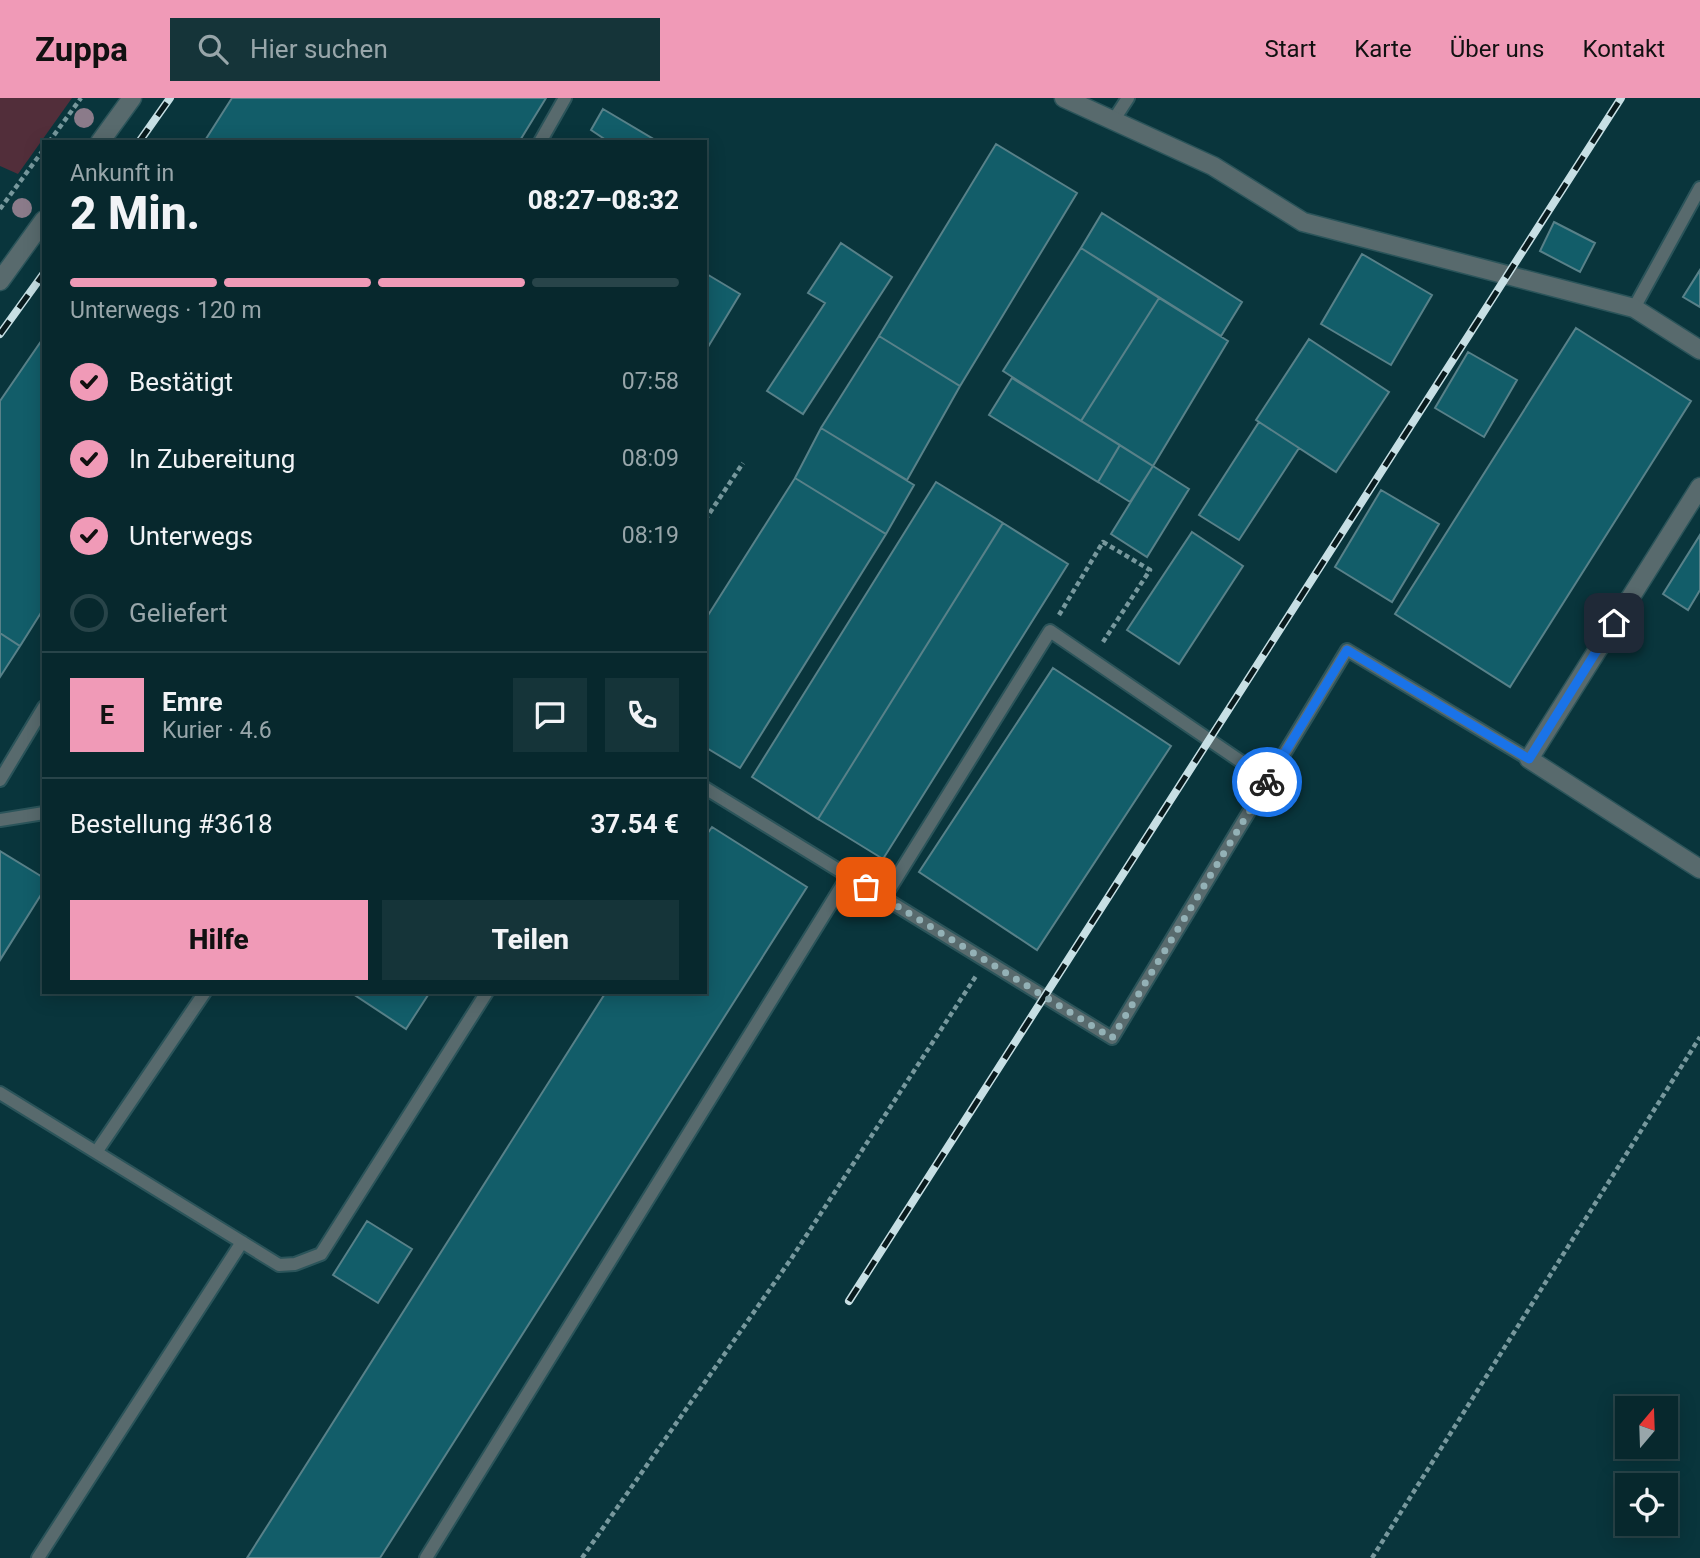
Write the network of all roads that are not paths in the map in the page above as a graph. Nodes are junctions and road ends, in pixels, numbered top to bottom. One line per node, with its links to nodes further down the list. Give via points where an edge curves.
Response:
1 (132, 98): 6 (street)
2 (565, 98): 7 (lane)
3 (1064, 98): 5 (street)
4 (1128, 98): 5 (lane)
5 (1113, 121): 11 (street, via 1213,166 1303,222)
6 (101, 140)
7 (541, 140)
8 (1700, 188): 11 (lane)
9 (42, 223): 10 (street)
10 (0, 281)
11 (1633, 308): 12 (street)
12 (1700, 350)
13 (1700, 487): 15 (street)
14 (42, 709): 16 (lane)
15 (1529, 759): 17 (lane, via 1347,650); 21 (street)
16 (0, 780)
17 (1268, 780): 23 (lane, via 1112,1038); 23 (lane, via 1050,631)
18 (707, 789): 22 (lane)
19 (42, 813): 20 (lane)
20 (0, 820)
21 (1700, 869)
22 (848, 876): 23 (lane); 30 (lane)
23 (884, 898)
24 (204, 994): 27 (lane)
25 (486, 994): 28 (lane, via 321,1254 279,1265)
26 (0, 1093): 27 (lane)
27 (97, 1152): 28 (lane)
28 (243, 1242): 29 (lane)
29 (38, 1558)
30 (426, 1558)

